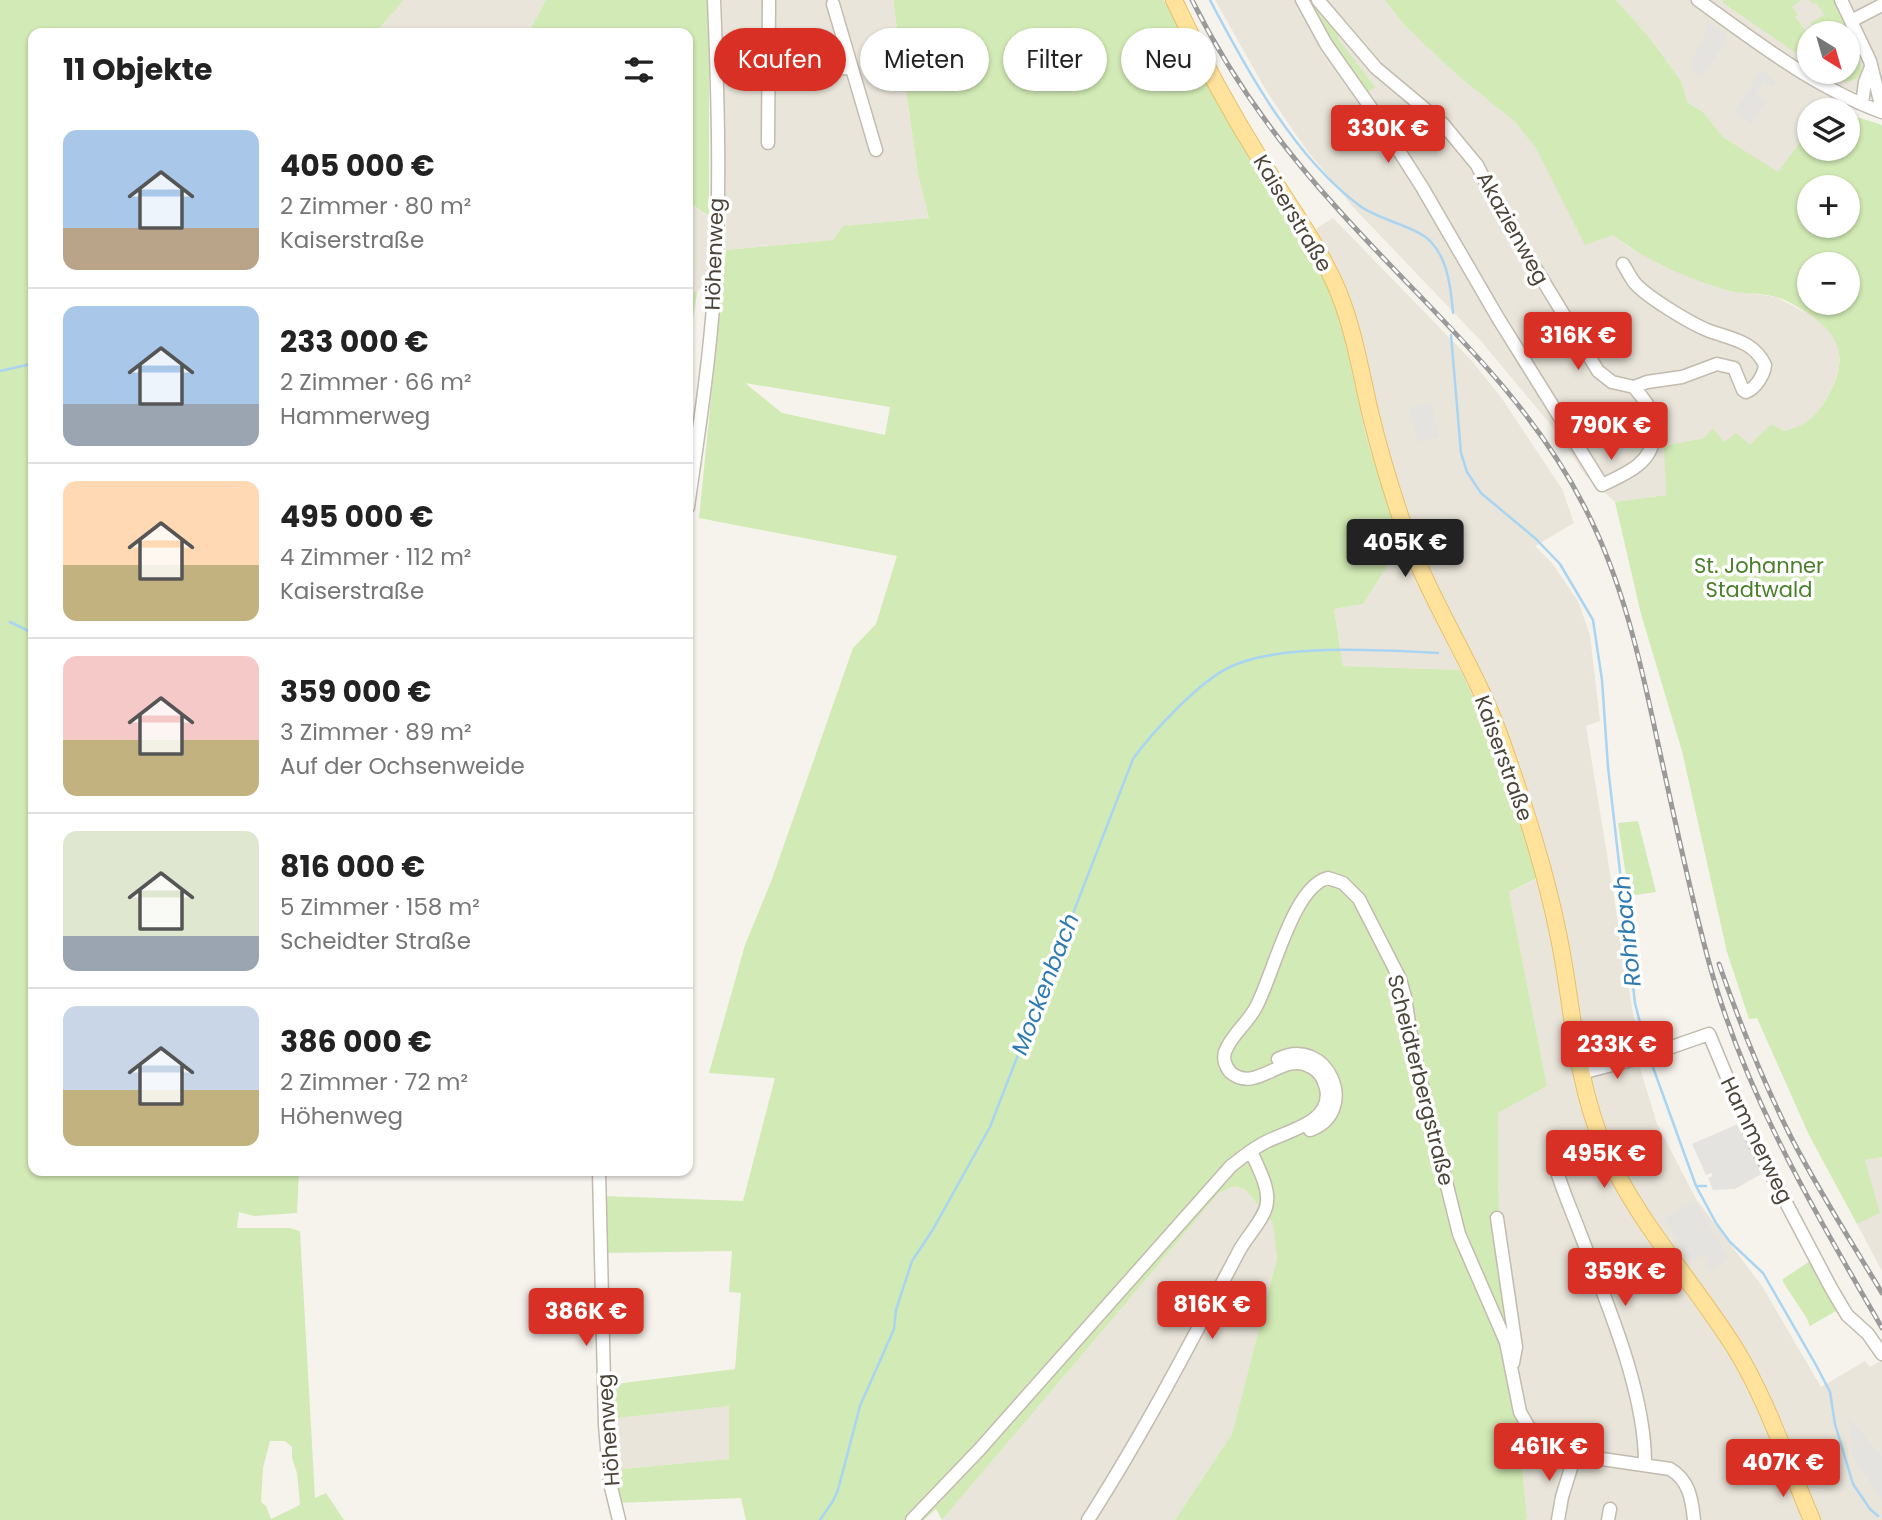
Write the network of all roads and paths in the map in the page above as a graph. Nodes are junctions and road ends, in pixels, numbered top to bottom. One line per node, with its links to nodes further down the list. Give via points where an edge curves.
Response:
1 (714, 0): 11 (street, Höhenweg)
2 (769, 0): 12 (street)
3 (1174, 0): 27 (main road, Kaiserstraße, via 1231,110 1309,233 1336,287 1384,468 1415,558 1489,706 1516,782 1560,940)
4 (1302, 0): 25 (street, via 1326,44 1422,187 1602,485 1642,463 1654,444 1651,411)
5 (1318, 0): 25 (street, Akazienweg, via 1376,68 1443,124 1478,165 1591,362 1612,382)
6 (1698, 0): 19 (street)
7 (1841, 0): 10 (street)
8 (833, 4): 15 (street)
9 (1882, 5): 10 (street)
10 (1851, 21)
11 (715, 28)
12 (769, 28)
13 (1860, 41): 16 (street, via 1871,65)
14 (846, 68): 15 (street)
15 (852, 68): 23 (street)
16 (1870, 85): 19 (street); 20 (street); 21 (street)
17 (717, 91): 26 (street, Höhenweg, via 714,295)
18 (768, 91): 22 (street)
19 (1843, 94): 20 (street)
20 (1862, 103): 21 (street)
21 (1882, 111)
22 (768, 144)
23 (876, 150)
24 (1623, 264): 25 (street, via 1638,286 1690,322 1744,342 1765,365 1760,379 1746,393 1734,368 1724,365)
25 (1634, 387)
26 (693, 472)
27 (1581, 1073): 32 (street, Hammerweg, via 1709,1034 1754,1142 1830,1289); 41 (main road, Kaiserstraße, via 1614,1170 1643,1222 1748,1371)
28 (1251, 1151): 33 (street, Scheidterbergstraße, via 1319,1115 1327,1095 1323,1080 1312,1067 1284,1064 1244,1079 1234,1076 1225,1063 1229,1044 1258,1003 1308,891 1321,880 1335,879 1359,899 1400,978 1459,1234 1506,1342); 37 (street, Scheidterbergstraße, via 1213,1184); 38 (street, via 1267,1194 1262,1216)
29 (1554, 1162): 35 (street, via 1635,1385)
30 (598, 1176): 36 (street, Höhenweg, via 605,1425 610,1483)
31 (1497, 1218): 33 (street, Scheidterbergstraße, via 1516,1347)
32 (1882, 1354)
33 (1511, 1373): 34 (street, Scheidterbergstraße, via 1528,1426 1548,1445)
34 (1575, 1455): 35 (street, Scheidterbergstraße); 39 (street)
35 (1645, 1463): 40 (street, Scheidterbergstraße, via 1681,1476 1692,1501)
36 (619, 1520)
37 (912, 1520)
38 (1088, 1520)
39 (1558, 1520)
40 (1693, 1520)
41 (1812, 1520)

